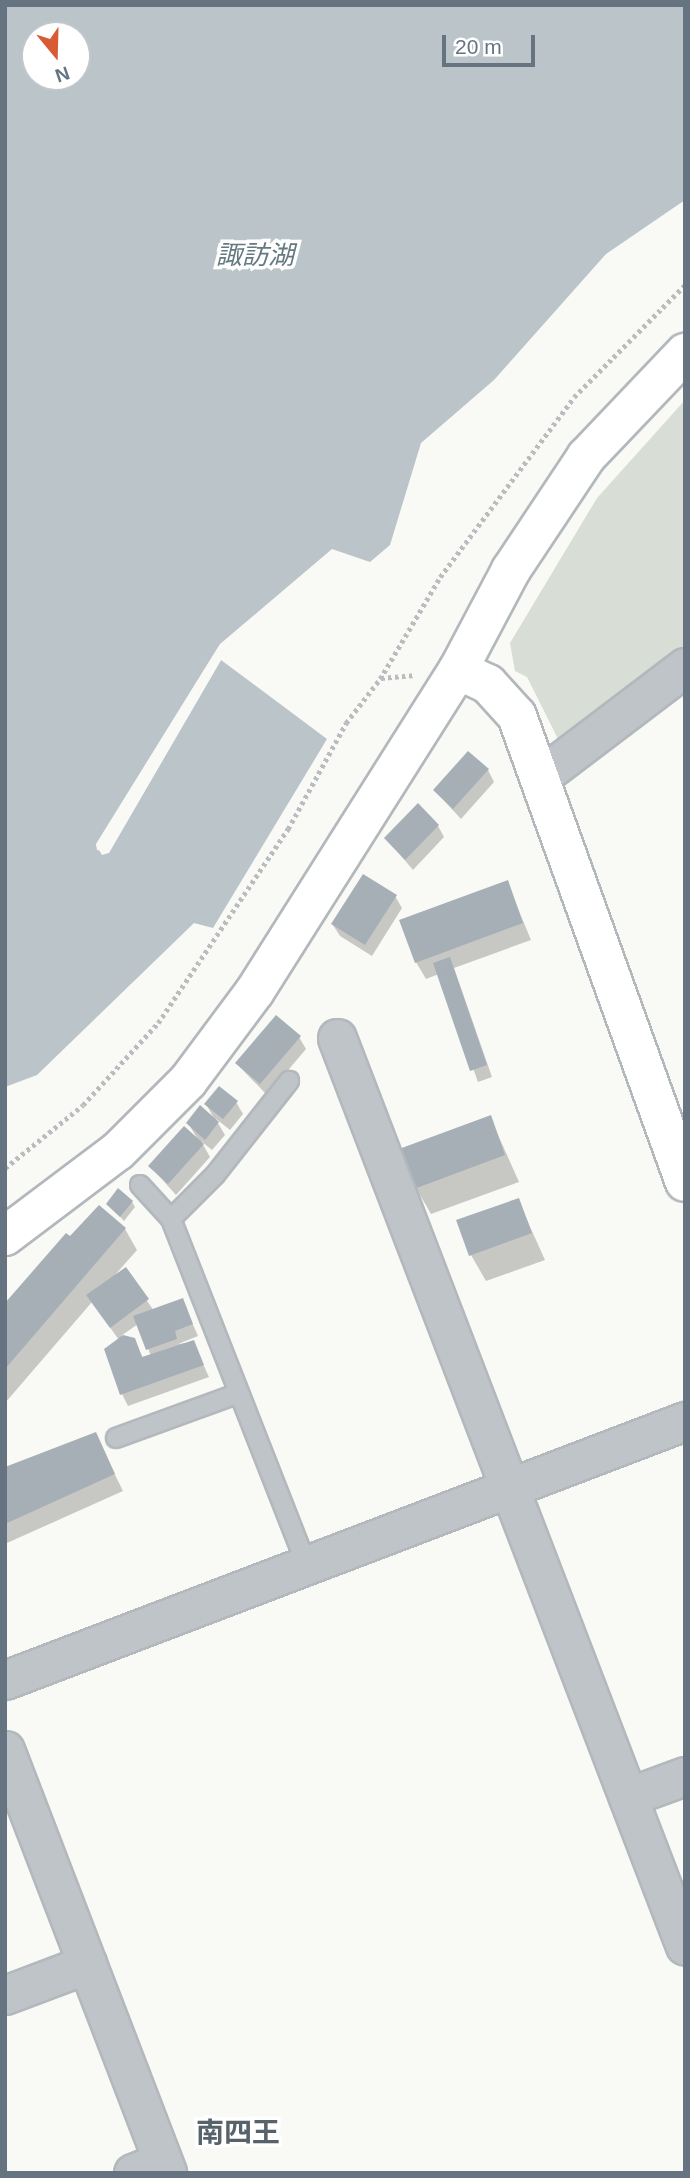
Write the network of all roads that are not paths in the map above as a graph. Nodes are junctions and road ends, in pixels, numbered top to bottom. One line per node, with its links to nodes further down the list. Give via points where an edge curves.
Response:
1 (685, 353): 3 (street, via 586,457)
2 (685, 667): 4 (street)
3 (441, 672): 4 (street, via 488,684 517,716); 10 (street, via 255,991 188,1081 118,1152)
4 (540, 778): 7 (street)
5 (337, 1038): 14 (street)
6 (289, 1081): 9 (lane, via 215,1175)
7 (685, 1182)
8 (140, 1185): 9 (lane)
9 (171, 1219): 11 (lane)
10 (5, 1236)
11 (237, 1394): 13 (lane); 15 (lane)
12 (685, 1421): 14 (street)
13 (116, 1438)
14 (510, 1490): 15 (street); 19 (street)
15 (307, 1566): 16 (street)
16 (5, 1680)
17 (5, 1750): 21 (street)
18 (685, 1776): 19 (street)
19 (628, 1797): 20 (street)
20 (683, 1937)
21 (87, 1964): 22 (street); 23 (street)
22 (5, 1995)
23 (154, 2169)

